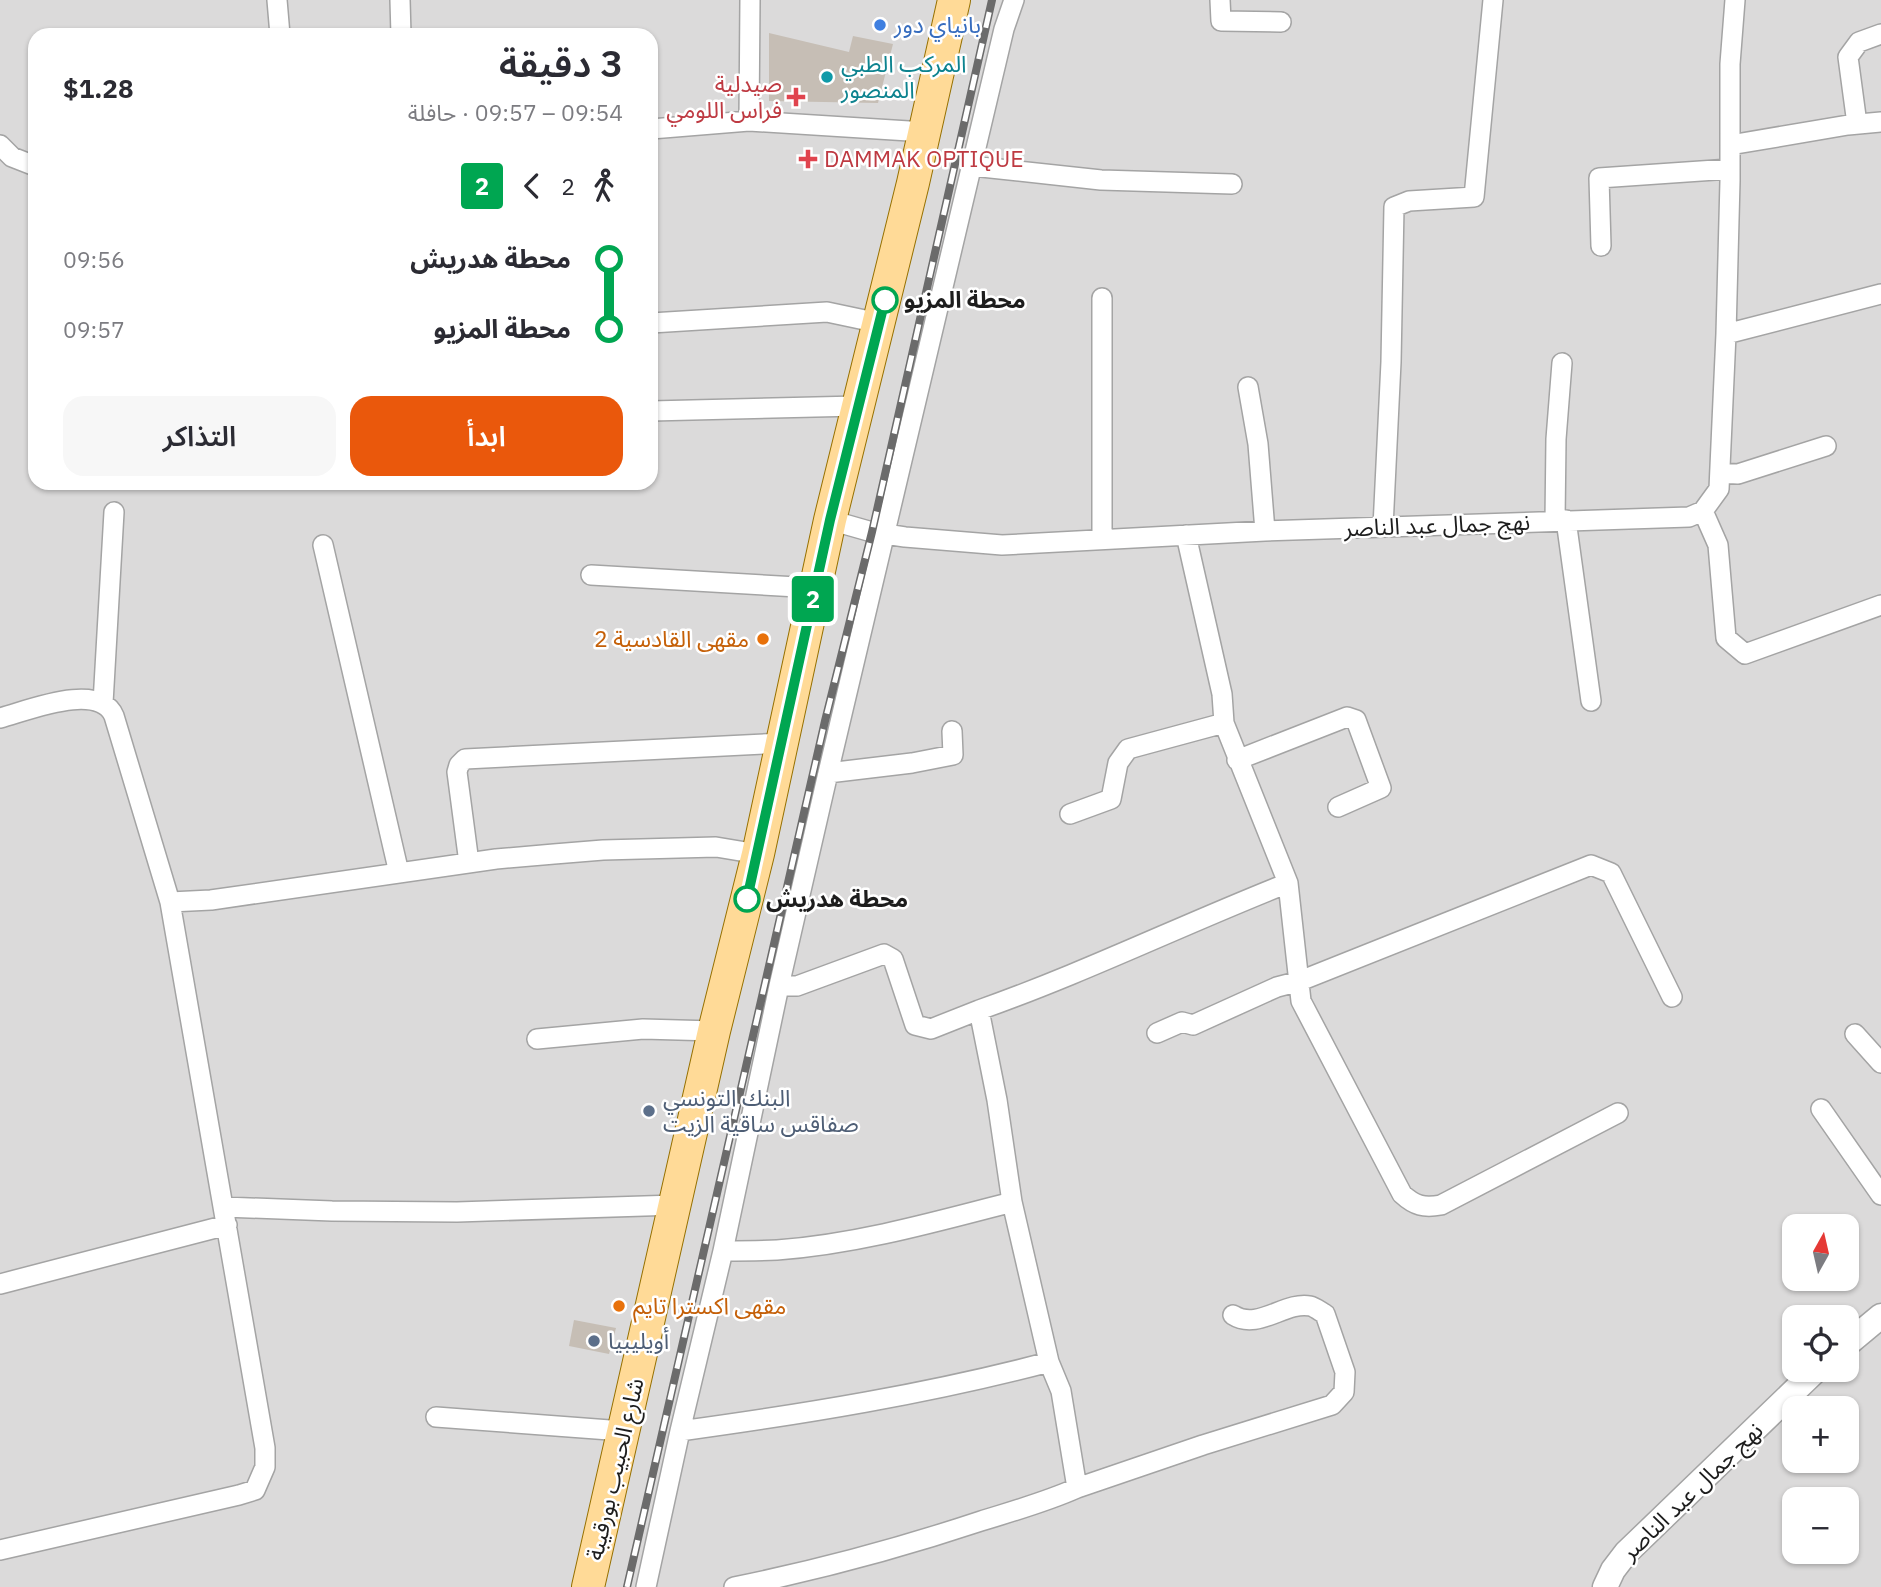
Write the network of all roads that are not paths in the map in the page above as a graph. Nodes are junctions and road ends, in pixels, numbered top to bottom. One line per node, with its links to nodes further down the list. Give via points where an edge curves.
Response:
1 (277, 0): 10 (street)
2 (400, 0): 11 (street)
3 (750, 0): 13 (street)
4 (954, 0): 17 (main road, شارع الحبيب بورقيبة)
5 (1014, 0): 21 (street)
6 (1220, 0): 9 (street, via 1221,21)
7 (1493, 0): 40 (street, via 1474,197 1409,201 1394,207)
8 (1735, 0): 19 (street)
9 (1281, 22)
10 (279, 28)
11 (401, 28)
12 (1881, 34): 15 (street, via 1859,42 1848,57)
13 (749, 121): 16 (street); 17 (street)
14 (1881, 122): 15 (street)
15 (1857, 124): 19 (street)
16 (658, 128)
17 (925, 132): 28 (main road, شارع الحبيب بورقيبة)
18 (0, 145): 20 (street)
19 (1730, 145): 22 (street)
20 (28, 163)
21 (972, 166): 23 (street, via 1101,180); 42 (street)
22 (1730, 169): 24 (street, via 1599,178); 29 (street)
23 (1232, 184)
24 (1601, 246)
25 (1881, 294): 29 (street)
26 (1102, 298): 44 (street)
27 (658, 323): 28 (street, via 827,312)
28 (879, 323): 32 (main road, شارع الحبيب بورقيبة)
29 (1726, 334): 35 (street)
30 (1562, 363): 39 (street, via 1556,439)
31 (1248, 387): 41 (street)
32 (859, 405): 33 (street); 38 (main road, شارع الحبيب بورقيبة)
33 (658, 411)
34 (1826, 446): 35 (street, via 1738,474)
35 (1720, 473): 36 (street, via 1719,489)
36 (1703, 511): 39 (street, نهج جمال عبد الناصر, via 1689,517); 48 (street, via 1718,545 1726,638 1745,654)
37 (114, 512): 50 (street)
38 (830, 520): 42 (street, نهج جمال عبد الناصر); 47 (main road, شارع الحبيب بورقيبة)
39 (1561, 520): 40 (street, نهج جمال عبد الناصر); 49 (street)
40 (1383, 527): 41 (street, نهج جمال عبد الناصر)
41 (1265, 531): 43 (street, نهج جمال عبد الناصر)
42 (885, 534): 44 (street, نهج جمال عبد الناصر, via 1002,545); 56 (street)
43 (1186, 535): 44 (street, نهج جمال عبد الناصر); 52 (street, via 1222,694)
44 (1102, 539)
45 (323, 545): 61 (street)
46 (591, 575): 47 (street)
47 (816, 588): 54 (main road, شارع الحبيب بورقيبة)
48 (1881, 605)
49 (1591, 701)
50 (103, 703): 51 (street, via 80,698); 63 (street, via 114,716)
51 (0, 718)
52 (1224, 723): 55 (street); 58 (street, via 1128,749 1118,763 1111,799)
53 (952, 731): 56 (street, via 953,755)
54 (782, 743): 59 (main road, شارع الحبيب بورقيبة); 60 (street, via 465,759 457,772)
55 (1237, 760): 57 (street, via 1347,717 1356,720 1381,788); 62 (street)
56 (828, 773): 65 (street)
57 (1338, 807)
58 (1070, 814)
59 (758, 855): 60 (street, via 716,847 603,850); 68 (main road, شارع الحبيب بورقيبة)
60 (469, 863): 61 (street)
61 (399, 873): 63 (street)
62 (1288, 883): 64 (street); 67 (street, via 1048,986)
63 (170, 902): 78 (street)
64 (1300, 981): 66 (street, via 1591,865 1611,873); 69 (street, via 1193,1025 1182,1022); 74 (street, via 1301,1001 1402,1194 1414,1204 1441,1205)
65 (779, 986): 67 (street, via 797,986 884,954 893,959 915,1025 931,1029); 79 (street)
66 (1672, 997)
67 (979, 1010): 76 (street)
68 (714, 1031): 71 (street, via 643,1030); 77 (main road, شارع الحبيب بورقيبة)
69 (1157, 1033)
70 (1855, 1034): 72 (street)
71 (537, 1039)
72 (1881, 1063)
73 (1821, 1109): 75 (street)
74 (1618, 1113)
75 (1881, 1195)
76 (1012, 1202): 79 (street, via 829,1243); 84 (street)
77 (676, 1205): 78 (street); 87 (main road, شارع الحبيب بورقيبة)
78 (226, 1216): 80 (street); 90 (street, via 265,1448 265,1467 255,1490)
79 (723, 1251): 88 (street)
80 (0, 1284)
81 (1233, 1315): 89 (street, via 1257,1319 1301,1306 1325,1314 1345,1372 1345,1392 1332,1405)
82 (1881, 1317): 83 (street)
83 (1859, 1335)
84 (1049, 1362): 88 (street, via 933,1390); 89 (street, via 1061,1391)
85 (1804, 1382): 94 (street, نهج جمال عبد الناصر, via 1626,1553)
86 (436, 1416): 87 (street)
87 (623, 1431): 91 (main road, شارع الحبيب بورقيبة)
88 (680, 1431): 92 (street)
89 (1077, 1488): 93 (street, via 923,1541)
90 (0, 1550)
91 (588, 1587)
92 (646, 1587)
93 (734, 1587)
94 (1605, 1587)

